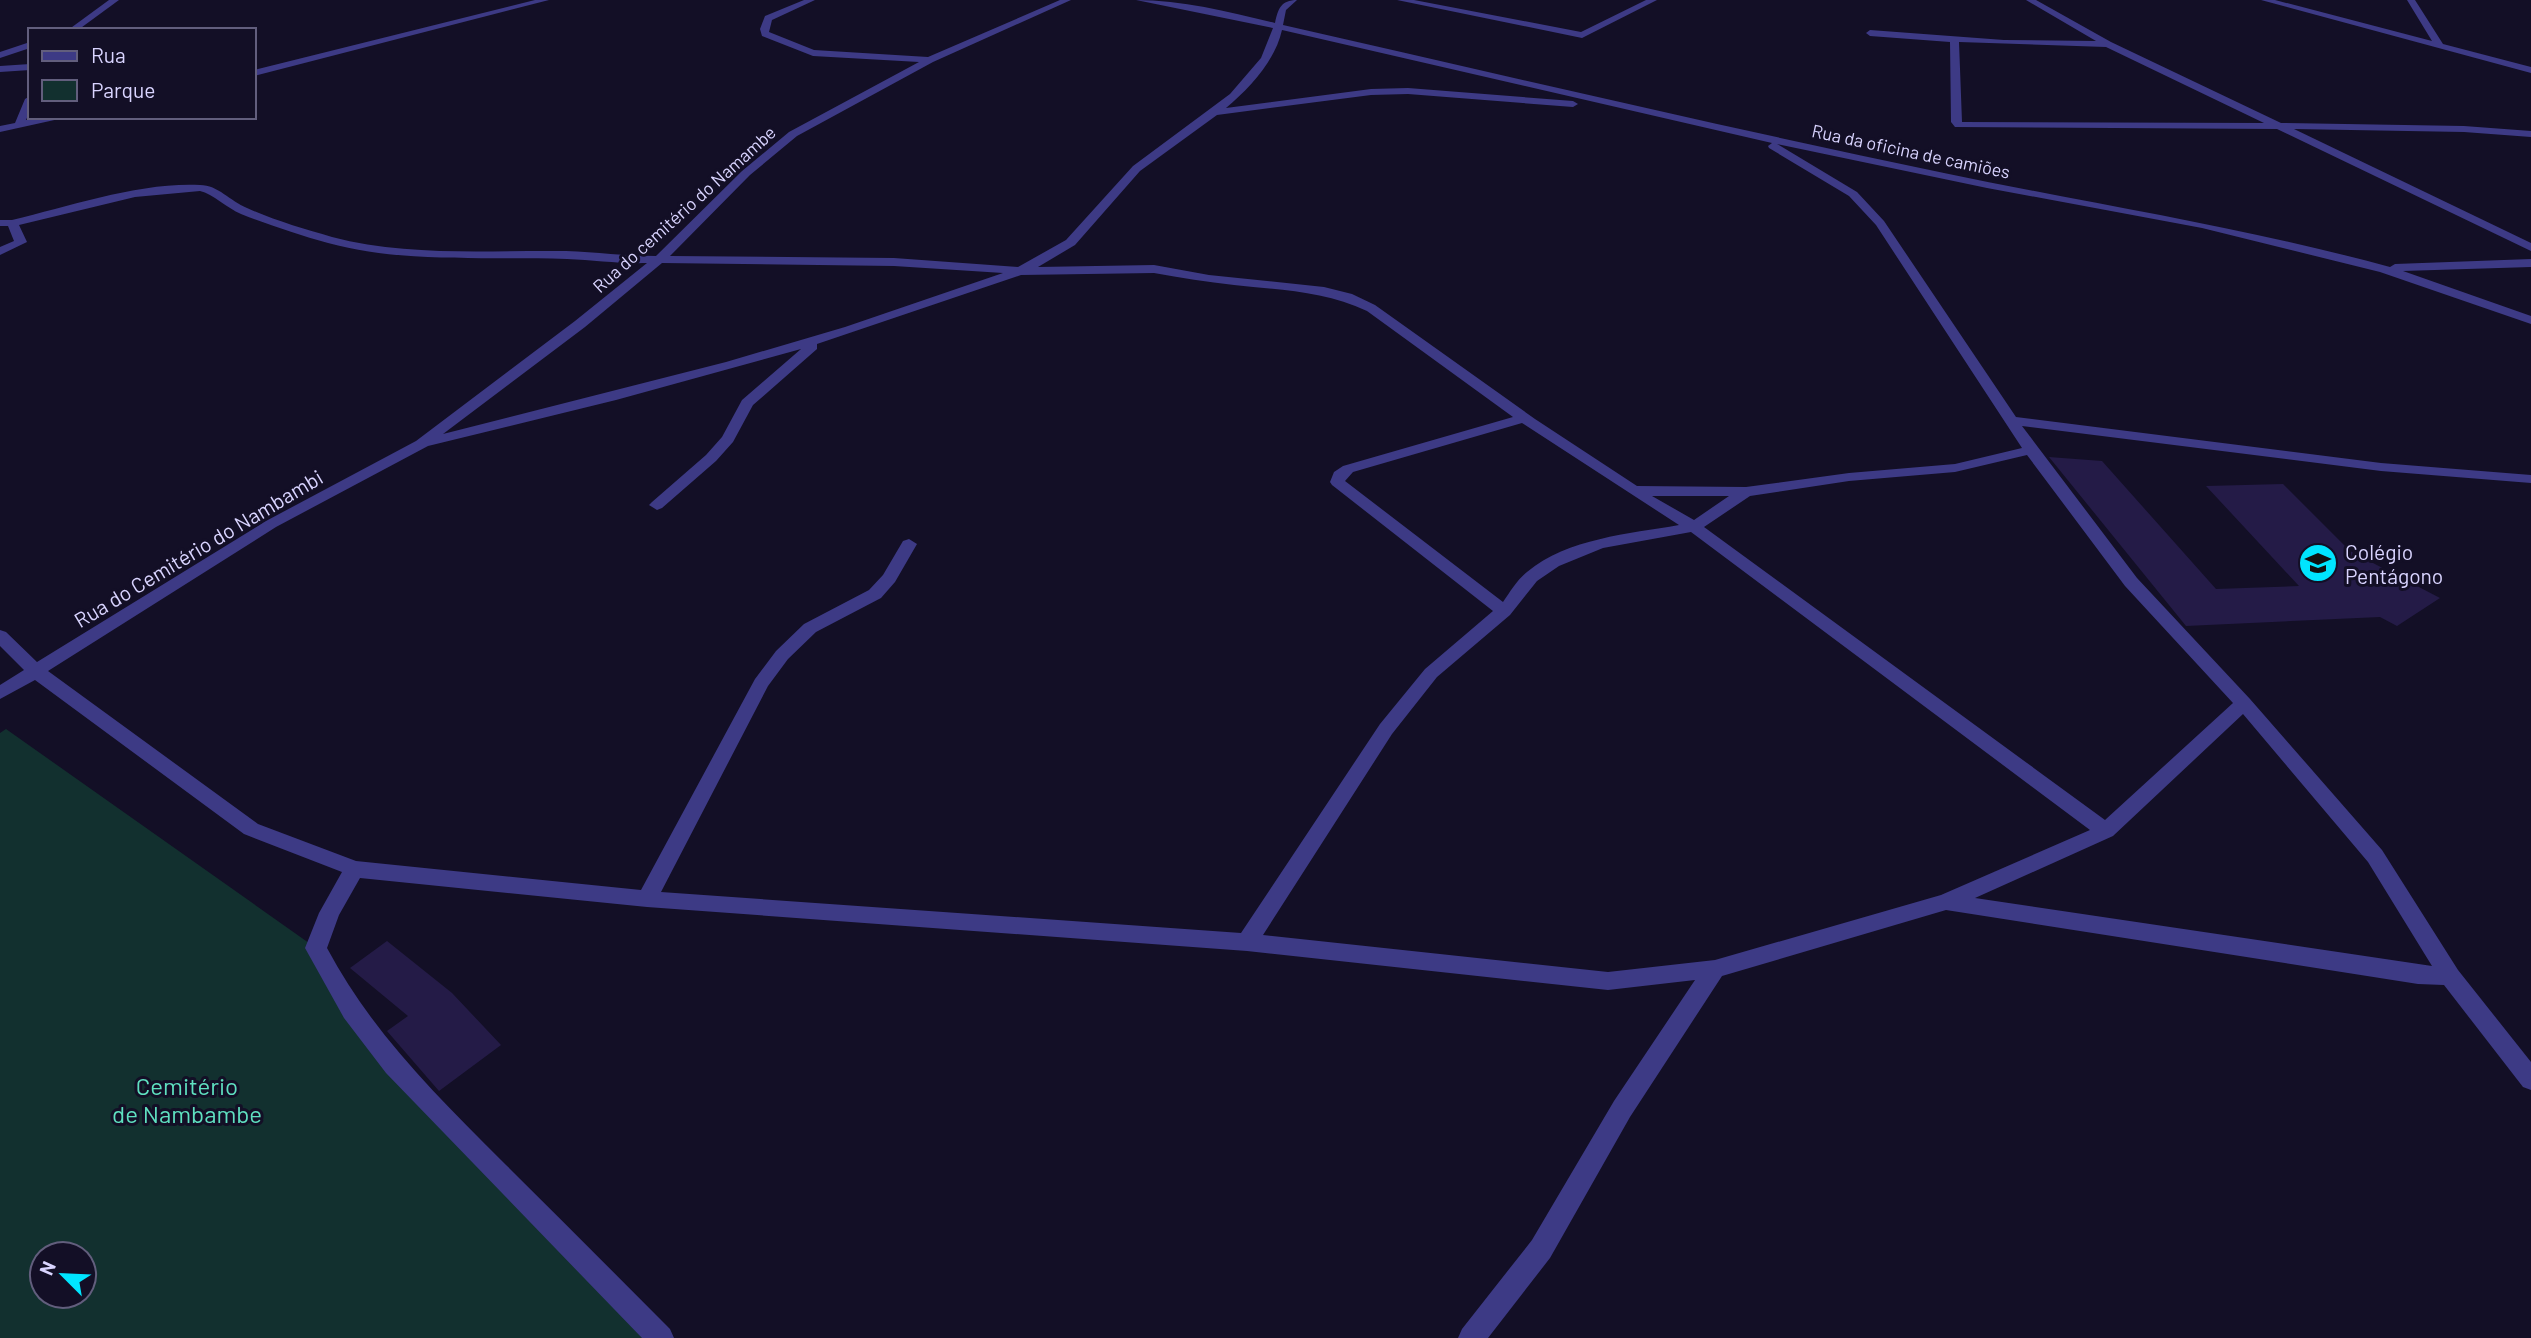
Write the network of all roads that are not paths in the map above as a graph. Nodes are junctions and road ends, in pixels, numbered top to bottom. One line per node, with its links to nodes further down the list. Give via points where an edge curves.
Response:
1 (115, 0): 15 (street)
2 (522, 0): 13 (street)
3 (545, 0): 13 (street)
4 (811, 0): 22 (street, via 768,18 765,34 813,53)
5 (1067, 0): 22 (street, Rua do cemitério do Namambe)
6 (1140, 0): 14 (street, Rua da oficina de camiões)
7 (1293, 0): 14 (street, via 1282,9)
8 (1401, 0): 9 (street, via 1582,35)
9 (1653, 0)
10 (2030, 0): 18 (street)
11 (2265, 0): 19 (street)
12 (2411, 0): 19 (street)
13 (533, 3): 26 (street)
14 (1280, 27): 28 (street, Rua da oficina de camiões); 29 (street, via 1261,68 1246,87)
15 (75, 28)
16 (1870, 33): 17 (street)
17 (1954, 40): 18 (street); 32 (street, via 1959,125)
18 (2108, 44): 32 (street)
19 (2439, 45): 25 (street)
20 (28, 46): 21 (street)
21 (0, 55)
22 (930, 60): 39 (street, Rua do cemitério do Namambe, via 793,134 746,173)
23 (28, 67): 24 (street)
24 (0, 69)
25 (2531, 70)
26 (256, 72)
27 (28, 104): 31 (street)
28 (1611, 104): 29 (street, via 1408,91); 35 (street, Rua da oficina de camiões)
29 (1213, 112): 42 (street, via 1141,164 1078,237)
30 (46, 119): 31 (street)
31 (19, 125): 33 (street)
32 (2276, 126): 34 (street); 37 (street)
33 (0, 129)
34 (2531, 134)
35 (1758, 137): 41 (street, Rua da oficina de camiões, via 2202,225); 46 (street, via 1853,194 1880,223)
36 (6, 223): 38 (street, via 21,242); 39 (street, via 135,194 200,188 212,190 246,212 331,240 375,248 450,255)
37 (2531, 247)
38 (0, 251)
39 (661, 258): 42 (street, via 894,262); 47 (street, Rua do cemitério do Namambe)
40 (2531, 263): 41 (street)
41 (2384, 269): 43 (street, Rua da oficina de camiões)
42 (1020, 271): 44 (street); 45 (street, via 1154,269 1348,297 1371,308)
43 (2531, 320)
44 (816, 342): 47 (street); 52 (street, via 747,403 728,439)
45 (1522, 419): 50 (street); 55 (street, via 1348,469 1337,482)
46 (2009, 420): 48 (street); 49 (street, via 2381,467)
47 (421, 444): 57 (street, Rua do Cemitério do Nambambi, via 271,524)
48 (2031, 450): 51 (street, via 1955,468); 59 (street, via 2131,582)
49 (2531, 479)
50 (1632, 491): 51 (street); 53 (street)
51 (1746, 492): 53 (street)
52 (657, 505)
53 (1694, 527): 55 (street, via 1599,544 1553,562 1531,577); 60 (street)
54 (909, 544): 62 (street, via 875,594 810,628 761,683)
55 (1504, 611): 64 (street, via 1431,673 1386,729)
56 (0, 636): 57 (street)
57 (35, 671): 58 (street, Rua do Cemitério do Nambambi); 61 (street, via 251,829)
58 (0, 693)
59 (2244, 703): 60 (street); 66 (street, via 2375,856)
60 (2106, 831): 63 (street)
61 (355, 869): 62 (street); 68 (street, via 329,913 316,948 358,1024 414,1089)
62 (647, 899): 64 (street)
63 (1947, 902): 65 (street); 66 (street, via 2418,975)
64 (1247, 942): 65 (street, via 1608,981)
65 (1715, 969): 69 (street, via 1622,1109 1541,1249)
66 (2450, 976): 67 (street)
67 (2531, 1080)
68 (661, 1338)
69 (1471, 1338)

